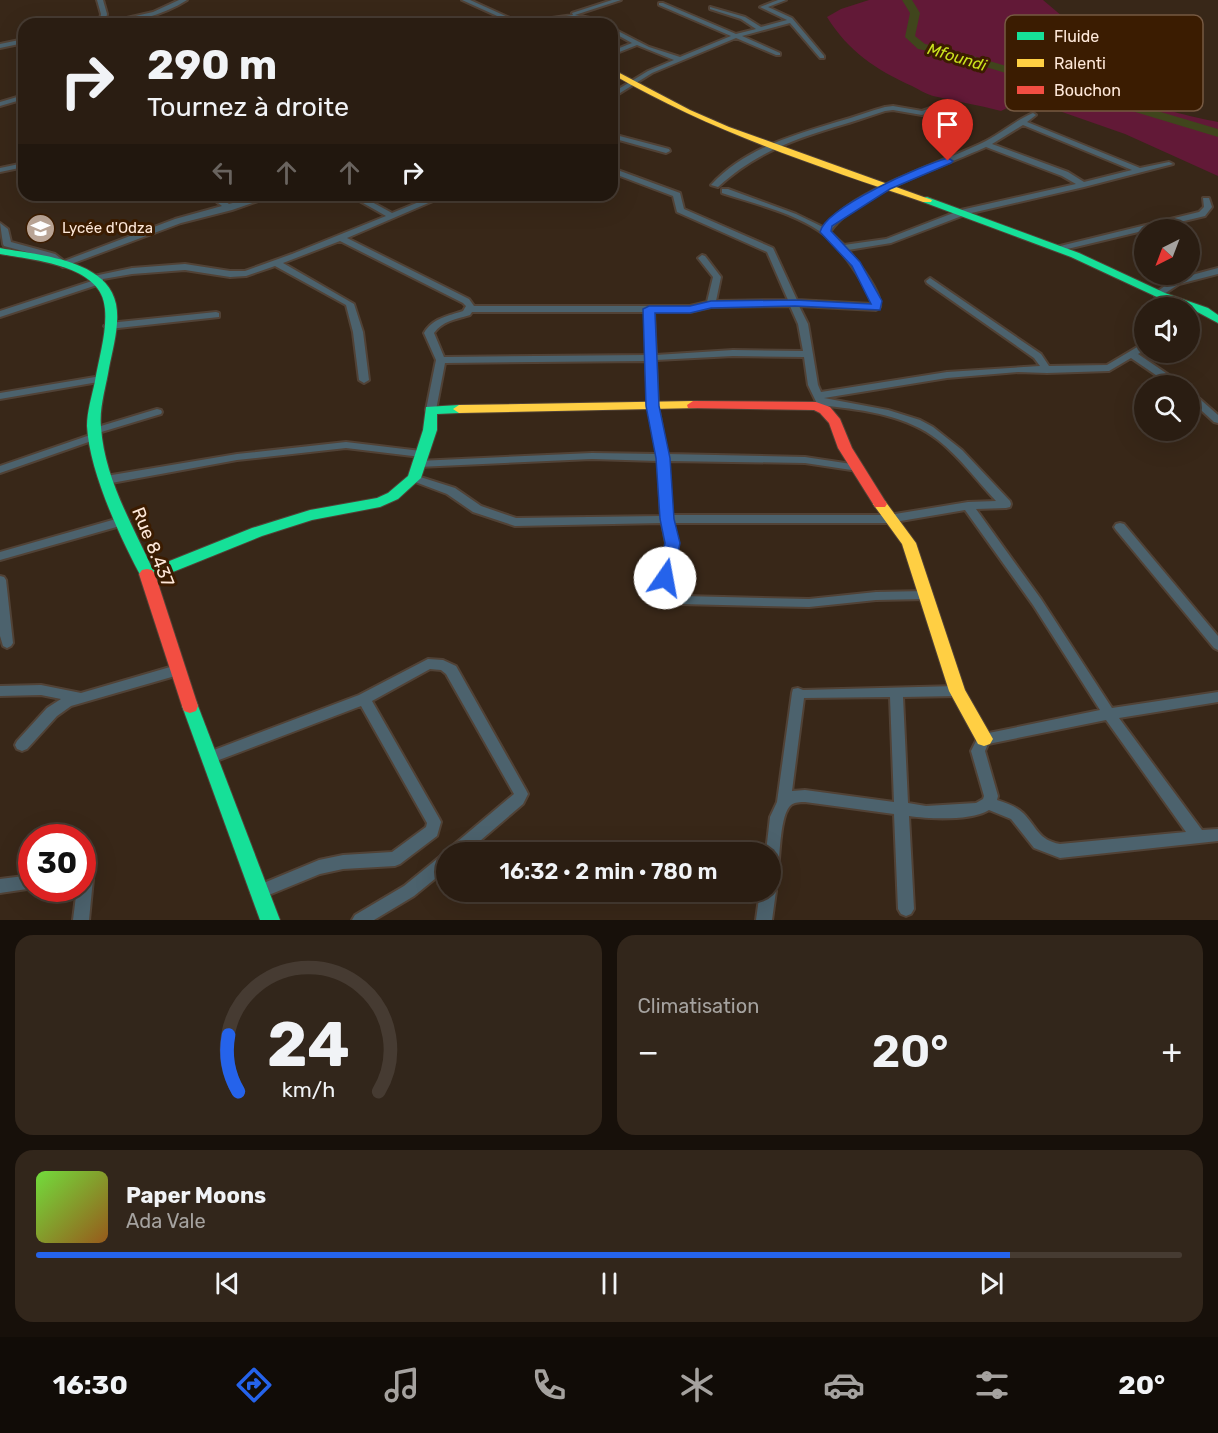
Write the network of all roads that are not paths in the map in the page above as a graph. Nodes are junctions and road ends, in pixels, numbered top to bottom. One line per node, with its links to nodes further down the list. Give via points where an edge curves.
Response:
1 (100, 0): 9 (street)
2 (184, 0): 10 (street)
3 (465, 0): 11 (street)
4 (783, 0): 14 (street, via 763,7 785,15)
5 (611, 1): 8 (street)
6 (661, 4): 17 (street)
7 (712, 8): 15 (street, via 744,18)
8 (565, 17): 12 (street); 13 (street)
9 (103, 18)
10 (135, 18)
11 (506, 18)
12 (561, 18)
13 (587, 18)
14 (790, 21): 15 (street); 23 (street)
15 (760, 29): 17 (street)
16 (618, 33): 19 (street)
17 (736, 36): 22 (street); 24 (street)
18 (18, 42): 20 (street)
19 (637, 43): 21 (street); 24 (street)
20 (0, 46)
21 (618, 51)
22 (778, 54)
23 (822, 57)
24 (681, 60): 26 (street)
25 (618, 75): 26 (street)
26 (630, 84): 27 (street); 35 (street, via 695,118)
27 (618, 92)
28 (18, 99): 29 (street)
29 (0, 104)
30 (942, 106): 35 (street, via 920,115 886,109)
31 (1033, 115): 32 (street)
32 (1022, 122): 34 (street); 40 (street)
33 (618, 138): 36 (street)
34 (985, 144): 43 (street); 44 (street)
35 (769, 147): 42 (street, via 729,170); 44 (street)
36 (666, 151)
37 (1169, 164): 40 (street)
38 (18, 166): 39 (street)
39 (0, 170)
40 (1140, 171): 43 (street)
41 (618, 172): 68 (street, via 676,195 680,210 770,250)
42 (715, 185)
43 (1084, 185): 52 (street)
44 (886, 187): 52 (street); 55 (street, via 835,218)
45 (726, 191): 55 (street, via 776,208)
46 (1206, 200): 58 (street, via 1208,207 1202,214)
47 (220, 201): 51 (street)
48 (252, 201): 51 (street)
49 (364, 201): 53 (street)
50 (427, 201): 53 (street)
51 (229, 208): 62 (street, via 178,221)
52 (964, 212): 57 (street, via 888,241); 58 (street)
53 (390, 215): 56 (street)
54 (0, 225): 62 (street, via 7,244 52,256)
55 (826, 232): 57 (street)
56 (339, 237): 61 (street); 70 (street, via 466,301)
57 (842, 248): 68 (street, via 877,301 876,307)
58 (1059, 249): 66 (street)
59 (0, 251): 62 (street)
60 (702, 258): 69 (street, via 717,277)
61 (277, 262): 64 (street, via 238,274 185,267); 85 (street, via 350,304)
62 (63, 264): 64 (street)
63 (1218, 271): 66 (street, via 1176,282)
64 (98, 280): 73 (street); 76 (street, Rue 8.437, via 110,297)
65 (930, 281): 82 (street, via 1038,356)
66 (1158, 294): 67 (street)
67 (1165, 297)
68 (795, 303): 69 (street); 78 (street)
69 (711, 304): 71 (street, via 690,309)
70 (470, 309): 71 (street); 81 (street, via 431,328 429,333)
71 (649, 309): 80 (street)
72 (1200, 310): 75 (street)
73 (0, 314)
74 (216, 315): 76 (street)
75 (1218, 320)
76 (109, 326): 84 (street, Rue 8.437)
77 (1134, 352): 79 (street)
78 (807, 354): 80 (street); 87 (street)
79 (1131, 354): 82 (street, via 1109,368); 83 (street)
80 (649, 358): 81 (street); 89 (street)
81 (441, 360): 90 (street)
82 (1047, 370): 87 (street, via 947,375)
83 (1162, 375)
84 (101, 379): 86 (street); 93 (street, Rue 8.437)
85 (364, 380)
86 (0, 396)
87 (821, 402): 89 (street); 96 (street); 100 (street, via 855,405 902,418 940,436 1006,504)
88 (1200, 404): 92 (street)
89 (653, 406): 90 (street); 94 (street)
90 (431, 410): 95 (street, via 430,430)
91 (157, 412): 93 (street)
92 (1218, 420)
93 (95, 434): 97 (street); 99 (street, Rue 8.437, via 98,460)
94 (663, 458): 95 (street); 96 (street, via 805,460); 101 (street)
95 (419, 459): 98 (street); 99 (street, via 346,445 237,457)
96 (858, 468): 102 (street)
97 (0, 470)
98 (414, 478): 101 (street, via 452,491 477,509 515,522); 106 (street, via 380,502 279,525)
99 (106, 480): 103 (street, Rue 8.437)
100 (969, 506): 102 (street); 118 (street)
101 (667, 519): 102 (street); 108 (street, via 672,543 665,578 680,600 809,603)
102 (889, 519): 108 (street, via 909,543)
103 (123, 521): 105 (street); 106 (street, Rue 8.437)
104 (1120, 527): 110 (street)
105 (0, 556)
106 (148, 576): 111 (street, Rue 8.437)
107 (0, 580): 109 (street)
108 (926, 595): 113 (street)
109 (7, 643)
110 (1218, 645)
111 (177, 670): 116 (street); 121 (street, Rue 8.437)
112 (0, 691): 116 (street, via 41,690)
113 (957, 691): 114 (street); 119 (street)
114 (896, 692): 122 (street, via 802,694); 124 (street)
115 (1218, 697): 118 (street)
116 (81, 698): 120 (street, via 52,712)
117 (364, 699): 121 (street); 127 (street, via 428,664 451,670 521,794); 132 (street, via 434,822 432,831 395,859 319,867)
118 (1109, 714): 119 (street); 126 (street)
119 (984, 739): 123 (street, via 978,751 991,796)
120 (22, 745)
121 (211, 757): 132 (street, Rue 8.437)
122 (784, 802): 124 (street, via 805,796); 128 (street, via 777,817)
123 (988, 803): 124 (street, via 978,809); 126 (street, via 1019,817 1035,841 1046,849 1060,851)
124 (903, 809): 135 (street)
125 (1218, 835): 126 (street)
126 (1198, 837)
127 (468, 842)
128 (774, 842)
129 (436, 869): 138 (street, via 409,891)
130 (18, 884): 131 (street)
131 (0, 886)
132 (259, 892): 137 (street, Rue 8.437)
133 (83, 902): 136 (street)
134 (766, 902): 139 (street)
135 (906, 909)
136 (81, 920)
137 (270, 920)
138 (360, 920)
139 (764, 920)

